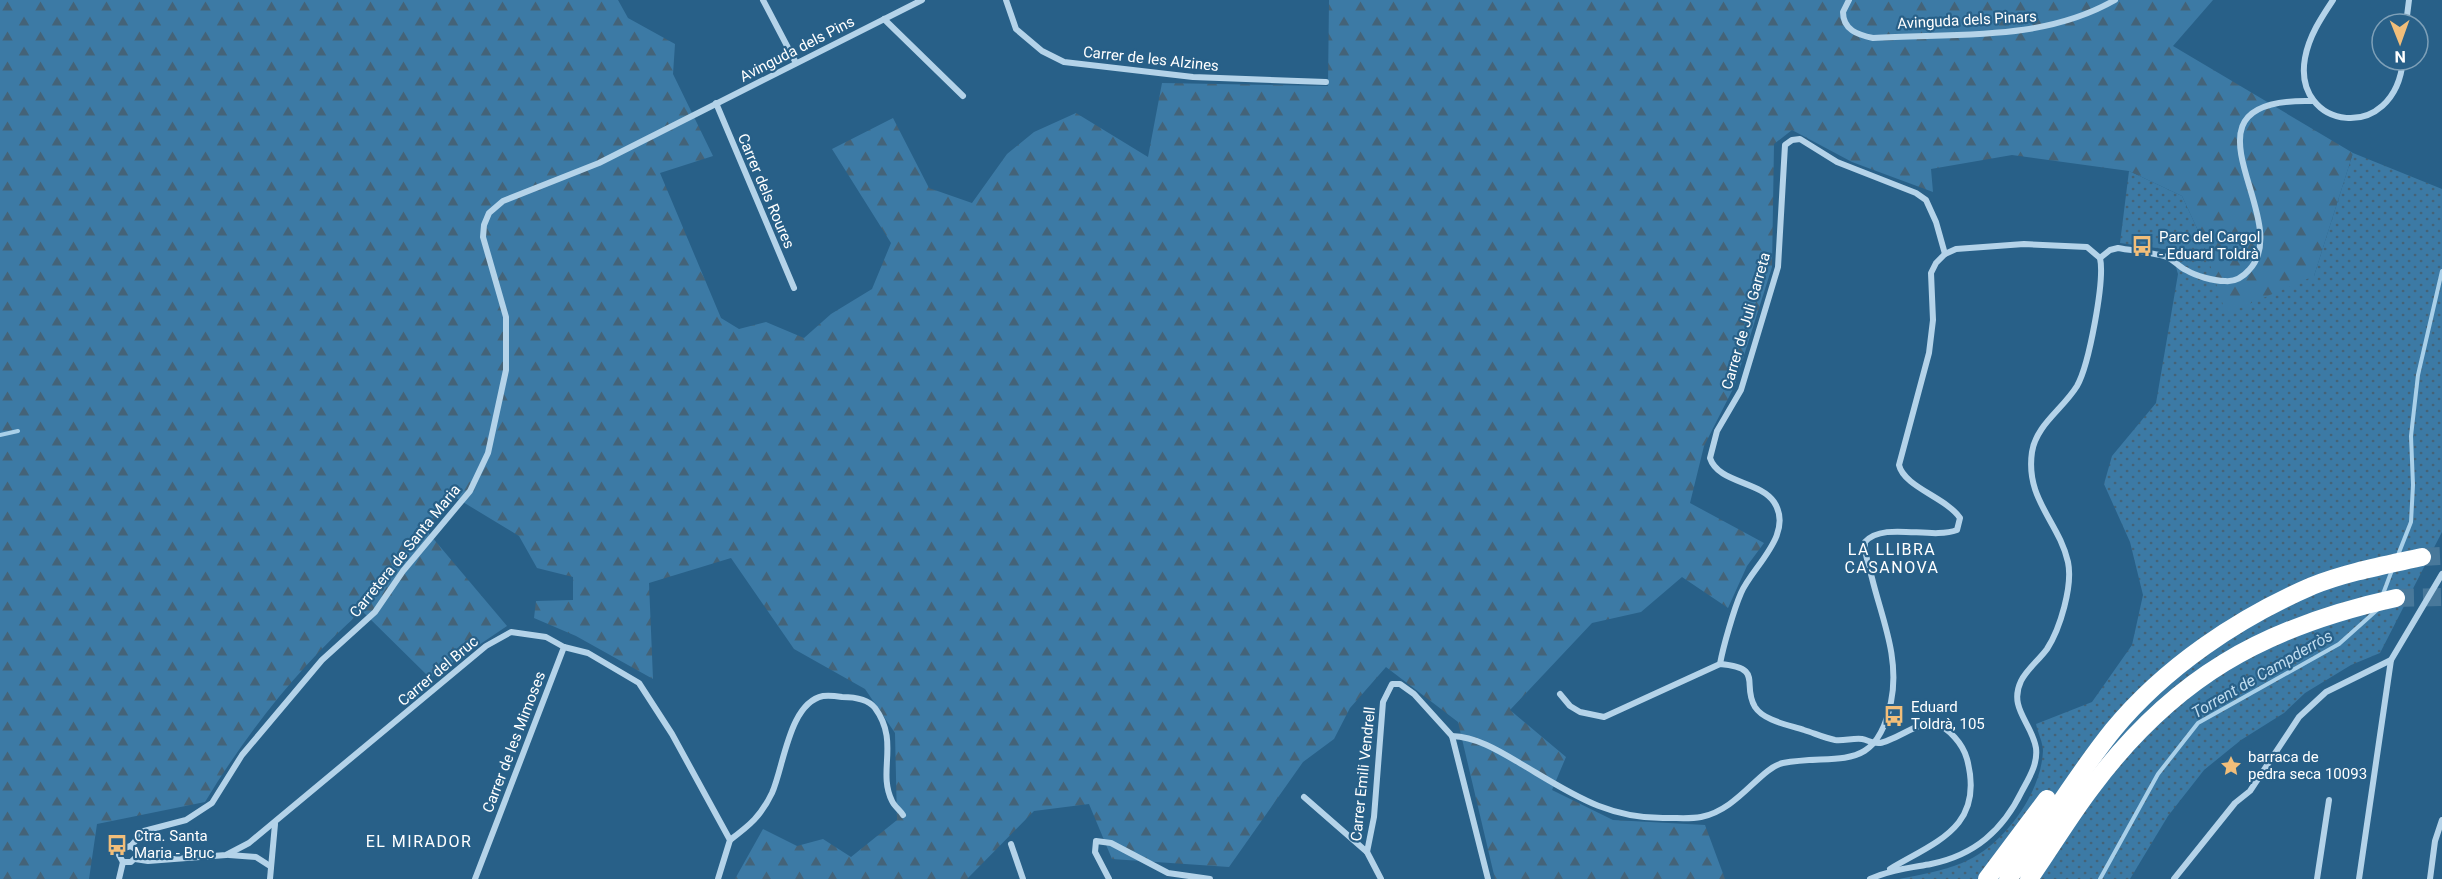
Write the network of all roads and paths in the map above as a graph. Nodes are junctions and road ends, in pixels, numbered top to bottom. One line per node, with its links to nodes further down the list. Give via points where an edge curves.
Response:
1 (763, 0): 8 (street)
2 (922, 0): 7 (street, Avinguda dels Pins)
3 (1006, 0): 10 (street, Carrer de les Alzines, via 1016,29 1042,51 1064,62 1193,77)
4 (1849, 0): 5 (street, Avinguda dels Pinars, via 1843,12 1846,26 1855,34 1873,38 2040,29 2082,17)
5 (2115, 0)
6 (2333, 0): 12 (street, via 2315,29 2304,59 2306,88)
7 (884, 19): 8 (street, Avinguda dels Pins); 11 (street)
8 (796, 63): 13 (street, Avinguda dels Pins)
9 (2400, 72): 12 (street, via 2395,90 2383,107 2366,118 2327,112)
10 (1326, 81)
11 (963, 96)
12 (2312, 100): 15 (street, via 2271,102 2248,116 2242,126 2242,153 2259,239 2254,265 2246,274 2226,281 2205,278 2186,271 2169,258 2118,248)
13 (716, 103): 16 (street, Carrer dels Roures); 35 (street, Carretera de Santa Maria, via 599,163 503,201 489,213 483,237 506,317 506,370 488,453 470,491 403,571 375,612 322,660 242,755 212,803 186,820 144,831)
14 (1945, 254): 15 (street, via 1973,246 2024,244 2087,247); 22 (street, Carrer de Juli Garreta, via 1929,205 1916,193 1856,171 1800,139 1785,145 1778,267 1741,390 1717,431 1710,458 1721,471 1772,499 1778,525 1769,551 1741,593); 26 (street, via 1931,273 1933,320 1929,353 1899,465 1905,477 1952,507 1960,518 1960,526 1939,535 1880,532 1865,542 1890,639 1894,675 1888,714)
15 (2100, 258): 41 (street, via 2102,278 2080,376 2064,404 2041,429 2032,454 2031,470 2039,504 2064,551 2069,574 2054,637 2022,679 2017,696 2035,746 2033,769 2001,826 1977,847 1934,863)
16 (794, 288)
17 (2422, 557): 24 (highway, via 2314,586 2255,614 2168,674)
18 (2442, 574): 21 (street)
19 (2396, 598): 29 (highway, via 2342,610 2267,638 2193,682 2144,725)
20 (564, 647): 32 (street, Carrer del Bruc, via 546,637 511,632 486,646); 33 (street, Carrer del Bruc, via 588,653 639,683); 45 (street, Carrer de les Mimoses)
21 (2391, 660): 57 (street, via 2326,692 2299,717 2250,791 2235,803); 59 (street)
22 (1720, 664): 23 (street, via 1604,717 1580,712); 26 (street, via 1747,672 1753,701 1762,714 1834,740 1862,739)
23 (1560, 694)
24 (2115, 728): 53 (highway, via 2058,784); 54 (highway, via 2062,796)
25 (1452, 736): 26 (street, via 1484,743 1581,800 1641,819 1700,818 1722,811 1781,764 1835,760 1860,754); 36 (street, Carrer Emili Vendrell, via 1414,694 1400,684 1392,684 1383,702 1374,817); 51 (street, Carrer Emili Vendrell)
26 (1876, 744): 41 (street, via 1934,722 1960,743 1967,757 1971,788 1970,804 1948,836)
27 (1305, 797): 36 (street)
28 (2329, 800): 58 (street)
29 (2075, 813): 55 (highway); 56 (highway)
30 (903, 815): 33 (street, via 891,800 888,733 873,705 857,697 823,696 811,702 794,722 772,793 756,821)
31 (2442, 820): 60 (street)
32 (275, 824): 37 (street, Carrer del Bruc); 40 (street)
33 (730, 840): 46 (street)
34 (1011, 844): 47 (street)
35 (131, 846): 38 (street, via 136,850); 39 (street, via 120,849)
36 (1367, 852): 50 (street, Carrer Emili Vendrell)
37 (226, 855): 38 (street, Carrer del Bruc); 40 (street, via 256,857)
38 (135, 859): 39 (street)
39 (123, 862): 43 (street)
40 (270, 866): 44 (street)
41 (1887, 871): 52 (street)
42 (1166, 876): 48 (street, via 1111,843 1096,841 1095,852); 49 (street)
43 (119, 879)
44 (270, 879)
45 (475, 879)
46 (718, 879)
47 (1023, 879)
48 (1109, 879)
49 (1210, 879)
50 (1381, 879)
51 (1488, 879)
52 (1870, 879)
53 (1987, 879)
54 (2008, 879)
55 (2030, 879)
56 (2045, 879)
57 (2174, 879)
58 (2317, 879)
59 (2359, 879)
60 (2430, 879)

